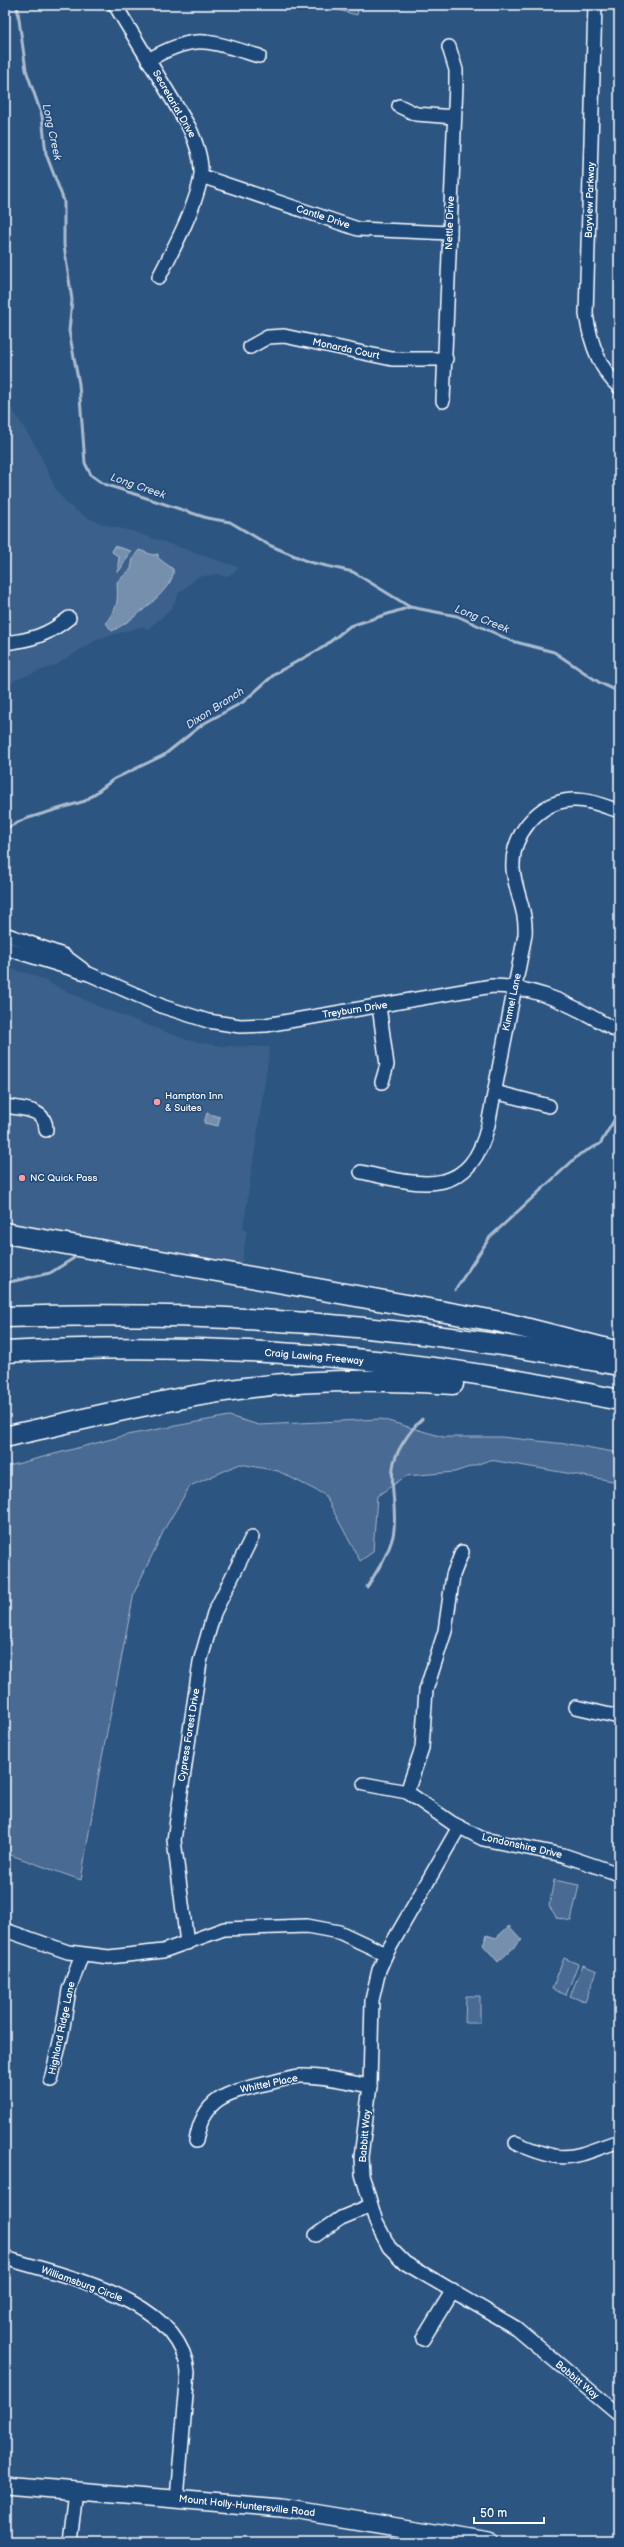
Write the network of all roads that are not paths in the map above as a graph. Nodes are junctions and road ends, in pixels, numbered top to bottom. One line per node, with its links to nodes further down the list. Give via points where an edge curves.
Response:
1 (115, 5): 5 (street, Secretariat Drive)
2 (595, 5): 13 (street, Bayview Parkway, via 586,314 590,338 596,352 609,377)
3 (449, 47): 7 (street, Nettle Drive, via 456,70)
4 (259, 56): 5 (street, via 217,44 194,41 176,45)
5 (148, 60): 8 (street, Secretariat Drive, via 196,143)
6 (399, 106): 7 (street, via 416,114)
7 (454, 117): 9 (street, Nettle Drive)
8 (201, 176): 9 (street, Cantle Drive, via 358,229); 10 (street, Secretariat Drive, via 193,201)
9 (450, 233): 12 (street, Nettle Drive)
10 (159, 277)
11 (250, 347): 12 (street, Monarda Court, via 268,337 284,336 392,359)
12 (446, 359): 14 (street, Nettle Drive)
13 (619, 387)
14 (443, 401)
15 (69, 618): 16 (street, via 40,637)
16 (5, 643)
17 (619, 811): 21 (street, Kimmel Lane, via 586,800 557,803 536,815 520,835 513,871 526,924)
18 (5, 934): 20 (street, Treyburn Drive, via 62,955)
19 (5, 948): 20 (street, Treyburn Drive)
20 (89, 974): 22 (street, Treyburn Drive, via 164,1007 208,1021 240,1026 266,1025)
21 (514, 987): 22 (street, Treyburn Drive, via 492,986); 23 (street, Treyburn Drive, via 568,1003); 25 (street, Kimmel Lane)
22 (379, 1006): 24 (street, via 387,1065)
23 (619, 1032)
24 (382, 1082)
25 (495, 1092): 27 (street); 29 (street, Kimmel Lane, via 485,1138 477,1155 455,1176 440,1183 420,1184)
26 (5, 1106): 28 (street, via 38,1112 45,1122)
27 (549, 1106)
28 (46, 1130)
29 (361, 1172)
30 (5, 1233): 33 (highway, via 501,1322)
31 (5, 1317): 34 (highway, via 118,1315 280,1319 376,1327 466,1339)
32 (5, 1352): 35 (highway, Craig Lawing Freeway, via 124,1348 291,1354 488,1376)
33 (619, 1352)
34 (619, 1365)
35 (612, 1399): 36 (highway, via 374,1380 290,1383 154,1403)
36 (5, 1437)
37 (252, 1537): 46 (street, Cypress Forest Drive, via 214,1614 200,1662 174,1831)
38 (462, 1552): 42 (street, via 453,1575 445,1631 426,1690 422,1748)
39 (576, 1707): 40 (street)
40 (619, 1717)
41 (364, 1784): 42 (street, Londonshire Drive)
42 (407, 1792): 43 (street, Londonshire Drive)
43 (459, 1827): 44 (street, Londonshire Drive, via 483,1839 563,1855); 48 (street, Babbitt Way)
44 (619, 1874)
45 (5, 1930): 47 (street, via 51,1948)
46 (187, 1942): 47 (street, via 163,1951 127,1957); 48 (street, via 236,1927 307,1926 340,1932)
47 (82, 1954): 49 (street, Highland Ridge Lane, via 69,1990)
48 (386, 1954): 50 (street, Babbitt Way, via 379,1970 372,2000)
49 (51, 2080)
50 (370, 2086): 51 (street, Whittel Place, via 300,2076 228,2093 215,2101 205,2112); 54 (street, Babbitt Way, via 361,2157 364,2186)
51 (196, 2141)
52 (619, 2141): 53 (street, via 566,2158 550,2156)
53 (516, 2143)
54 (370, 2206): 55 (street, via 341,2218); 57 (street, Babbitt Way, via 383,2238 395,2254 410,2266)
55 (316, 2235)
56 (5, 2258): 62 (street, Williamsburg Circle, via 70,2278 131,2302 155,2318 179,2345 187,2362 188,2372)
57 (453, 2290): 58 (street); 59 (street, Babbitt Way, via 516,2328)
58 (423, 2339)
59 (619, 2416)
60 (5, 2485): 61 (main road, Mount Holly-Huntersville Road)
61 (76, 2490): 62 (main road, Mount Holly-Huntersville Road); 64 (street)
62 (177, 2498): 63 (main road, Mount Holly-Huntersville Road, via 282,2508)
63 (471, 2541): 65 (main road, Mount Holly-Huntersville Road)
64 (70, 2542)
65 (488, 2542)

